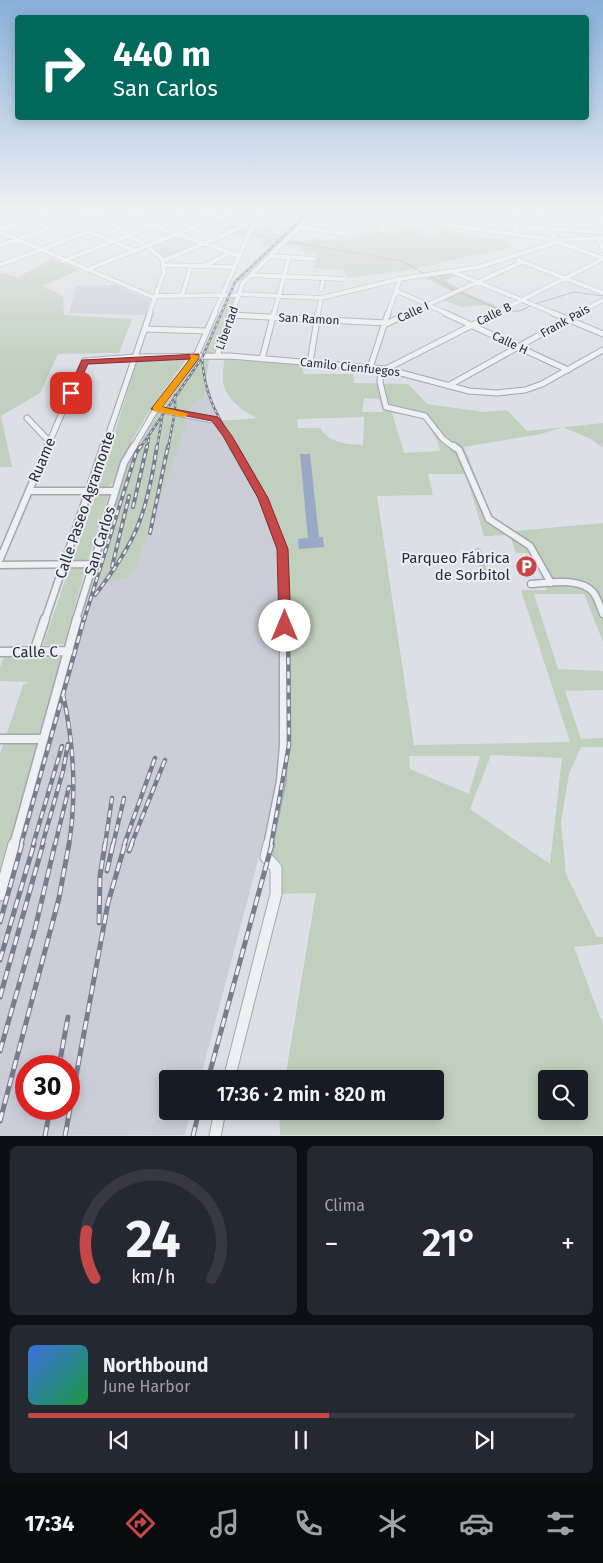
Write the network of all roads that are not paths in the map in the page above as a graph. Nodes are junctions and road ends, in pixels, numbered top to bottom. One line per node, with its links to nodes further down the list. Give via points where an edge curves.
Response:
1 (73, 264): 16 (street)
2 (102, 264): 16 (street)
3 (163, 264): 34 (street, Calle Paseo Agramonte)
4 (172, 264): 13 (street)
5 (208, 264): 14 (street)
6 (235, 264): 15 (street, San Carlos)
7 (262, 264): 18 (street, Libertad)
8 (288, 264): 19 (street)
9 (486, 264): 17 (street)
10 (518, 264): 24 (street, Calle I)
11 (527, 264): 22 (street)
12 (592, 264): 22 (street, Calle B)
13 (191, 266): 14 (street); 32 (street)
14 (204, 266): 15 (street)
15 (234, 267): 25 (street, San Carlos)
16 (86, 270): 34 (street)
17 (454, 272): 21 (street); 24 (street)
18 (251, 275): 19 (street); 26 (street, Libertad)
19 (285, 276): 20 (street); 33 (street)
20 (324, 278): 23 (street); 27 (street)
21 (400, 279): 28 (street); 35 (street)
22 (565, 279): 29 (street); 36 (street, Calle B)
23 (344, 280)
24 (478, 282): 36 (street); 38 (street, Calle I)
25 (227, 284): 26 (street); 31 (street, San Carlos)
26 (243, 284): 30 (street, Libertad)
27 (321, 289)
28 (397, 291): 38 (street, Calle H); 43 (street)
29 (603, 293)
30 (239, 294): 31 (street); 33 (street); 39 (street, Libertad)
31 (223, 295): 32 (street); 46 (street, San Carlos)
32 (182, 296): 34 (street)
33 (280, 296): 35 (street); 40 (street)
34 (155, 297): 45 (street, Calle Paseo Agramonte)
35 (321, 298): 41 (street)
36 (522, 300): 42 (street); 44 (street, Calle B)
37 (603, 300): 42 (street, Frank Pais)
38 (428, 306): 43 (street, Calle I); 44 (street, Calle H)
39 (231, 315): 40 (street, San Ramon); 51 (street, Libertad)
40 (274, 317): 41 (street, San Ramon); 53 (street)
41 (317, 319): 43 (street, San Ramon); 55 (street)
42 (568, 320): 47 (street); 48 (street, Frank Pais)
43 (386, 324): 56 (street)
44 (472, 325): 48 (street, Calle H); 57 (street, Calle B)
45 (146, 329): 46 (street); 52 (street, Calle Paseo Agramonte)
46 (207, 331): 50 (street, San Carlos)
47 (603, 334)
48 (518, 347): 58 (street, Calle H); 59 (street, Frank Pais)
49 (603, 350): 58 (street, Camilo Cienfuegos)
50 (196, 356): 51 (street, Camilo Cienfuegos); 52 (street, Camilo Cienfuegos); 60 (street, San Carlos)
51 (217, 356): 53 (street, Camilo Cienfuegos)
52 (135, 357): 54 (street, Camilo Cienfuegos); 65 (street, Calle Paseo Agramonte)
53 (262, 359): 55 (street, Camilo Cienfuegos)
54 (84, 361): 62 (street, Ruame)
55 (310, 363): 56 (street, Camilo Cienfuegos)
56 (370, 368): 57 (street, Camilo Cienfuegos)
57 (383, 369): 59 (street, Camilo Cienfuegos); 70 (street, via 380,382 386,407 425,416 443,439 459,450 489,519 530,546)
58 (568, 370): 59 (street, Camilo Cienfuegos, via 542,384 512,392 486,393)
59 (448, 386)
60 (156, 409): 64 (street, San Carlos, via 124,463); 79 (street, via 218,421 263,498 282,549 284,745 281,781 266,857 277,869 276,894)
61 (27, 418): 62 (street)
62 (51, 440): 63 (street, Ruame)
63 (29, 491): 65 (street); 66 (street, Ruame)
64 (115, 491): 65 (street); 68 (street, San Carlos)
65 (90, 492): 67 (street, Calle Paseo Agramonte)
66 (0, 559)
67 (64, 564): 68 (street); 69 (street); 75 (street, Calle Paseo Agramonte)
68 (92, 564): 73 (street, San Carlos)
69 (0, 565)
70 (551, 583): 71 (street); 72 (street, via 585,587 593,592)
71 (531, 584)
72 (603, 614)
73 (69, 651): 75 (street, Calle C); 76 (street, San Carlos)
74 (0, 652): 75 (street, Calle C)
75 (34, 652)
76 (43, 738): 77 (street); 78 (street, San Carlos)
77 (0, 740)
78 (0, 895)
79 (231, 1070)
80 (218, 1120): 81 (street)
81 (215, 1136)

